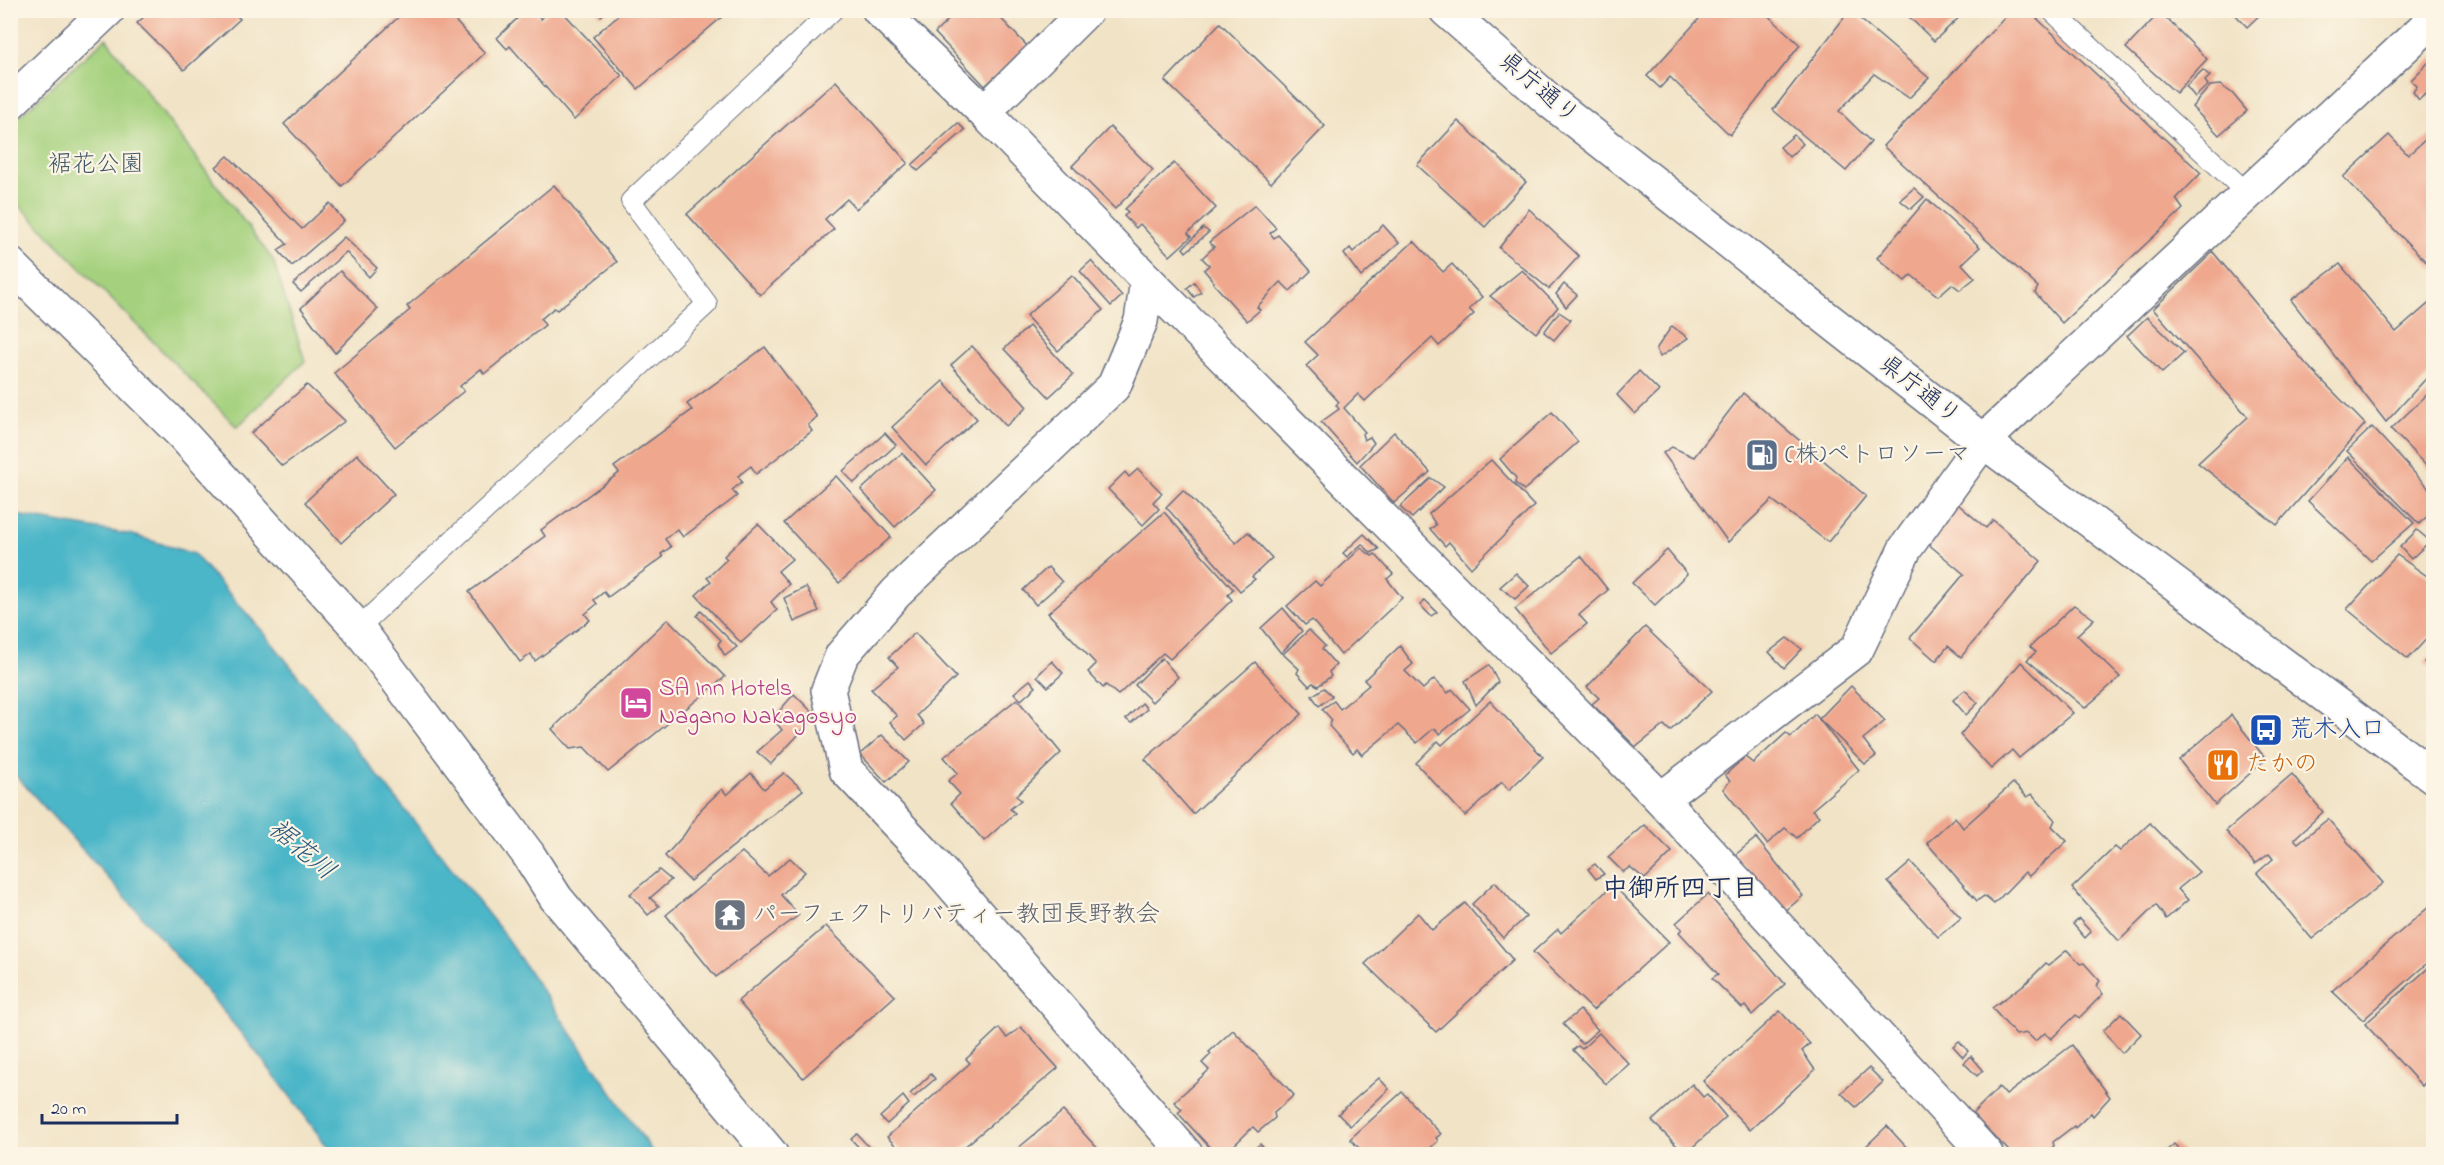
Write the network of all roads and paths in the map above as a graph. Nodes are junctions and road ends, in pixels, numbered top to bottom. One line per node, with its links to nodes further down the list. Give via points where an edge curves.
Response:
1 (108, 10): 8 (main road)
2 (833, 10): 14 (lane, via 631,201 707,304)
3 (879, 10): 9 (main road)
4 (1087, 10): 9 (main road)
5 (1446, 10): 13 (main road, 県庁通り, via 1551,102)
6 (2051, 10): 10 (lane)
7 (2433, 19): 10 (main road)
8 (10, 103)
9 (984, 112): 12 (main road)
10 (2248, 194): 13 (main road)
11 (10, 264): 14 (main road, via 182,434)
12 (1147, 280): 16 (main road); 18 (main road, via 1141,321 1114,386 896,593 842,655 828,690 846,770 922,850)
13 (1983, 441): 15 (main road, 県庁通り); 16 (main road, via 1905,549 1857,650)
14 (358, 627): 17 (main road, via 528,854 556,898)
15 (2433, 777)
16 (1661, 799): 19 (main road)
17 (771, 1155)
18 (1186, 1155)
19 (1986, 1155)

